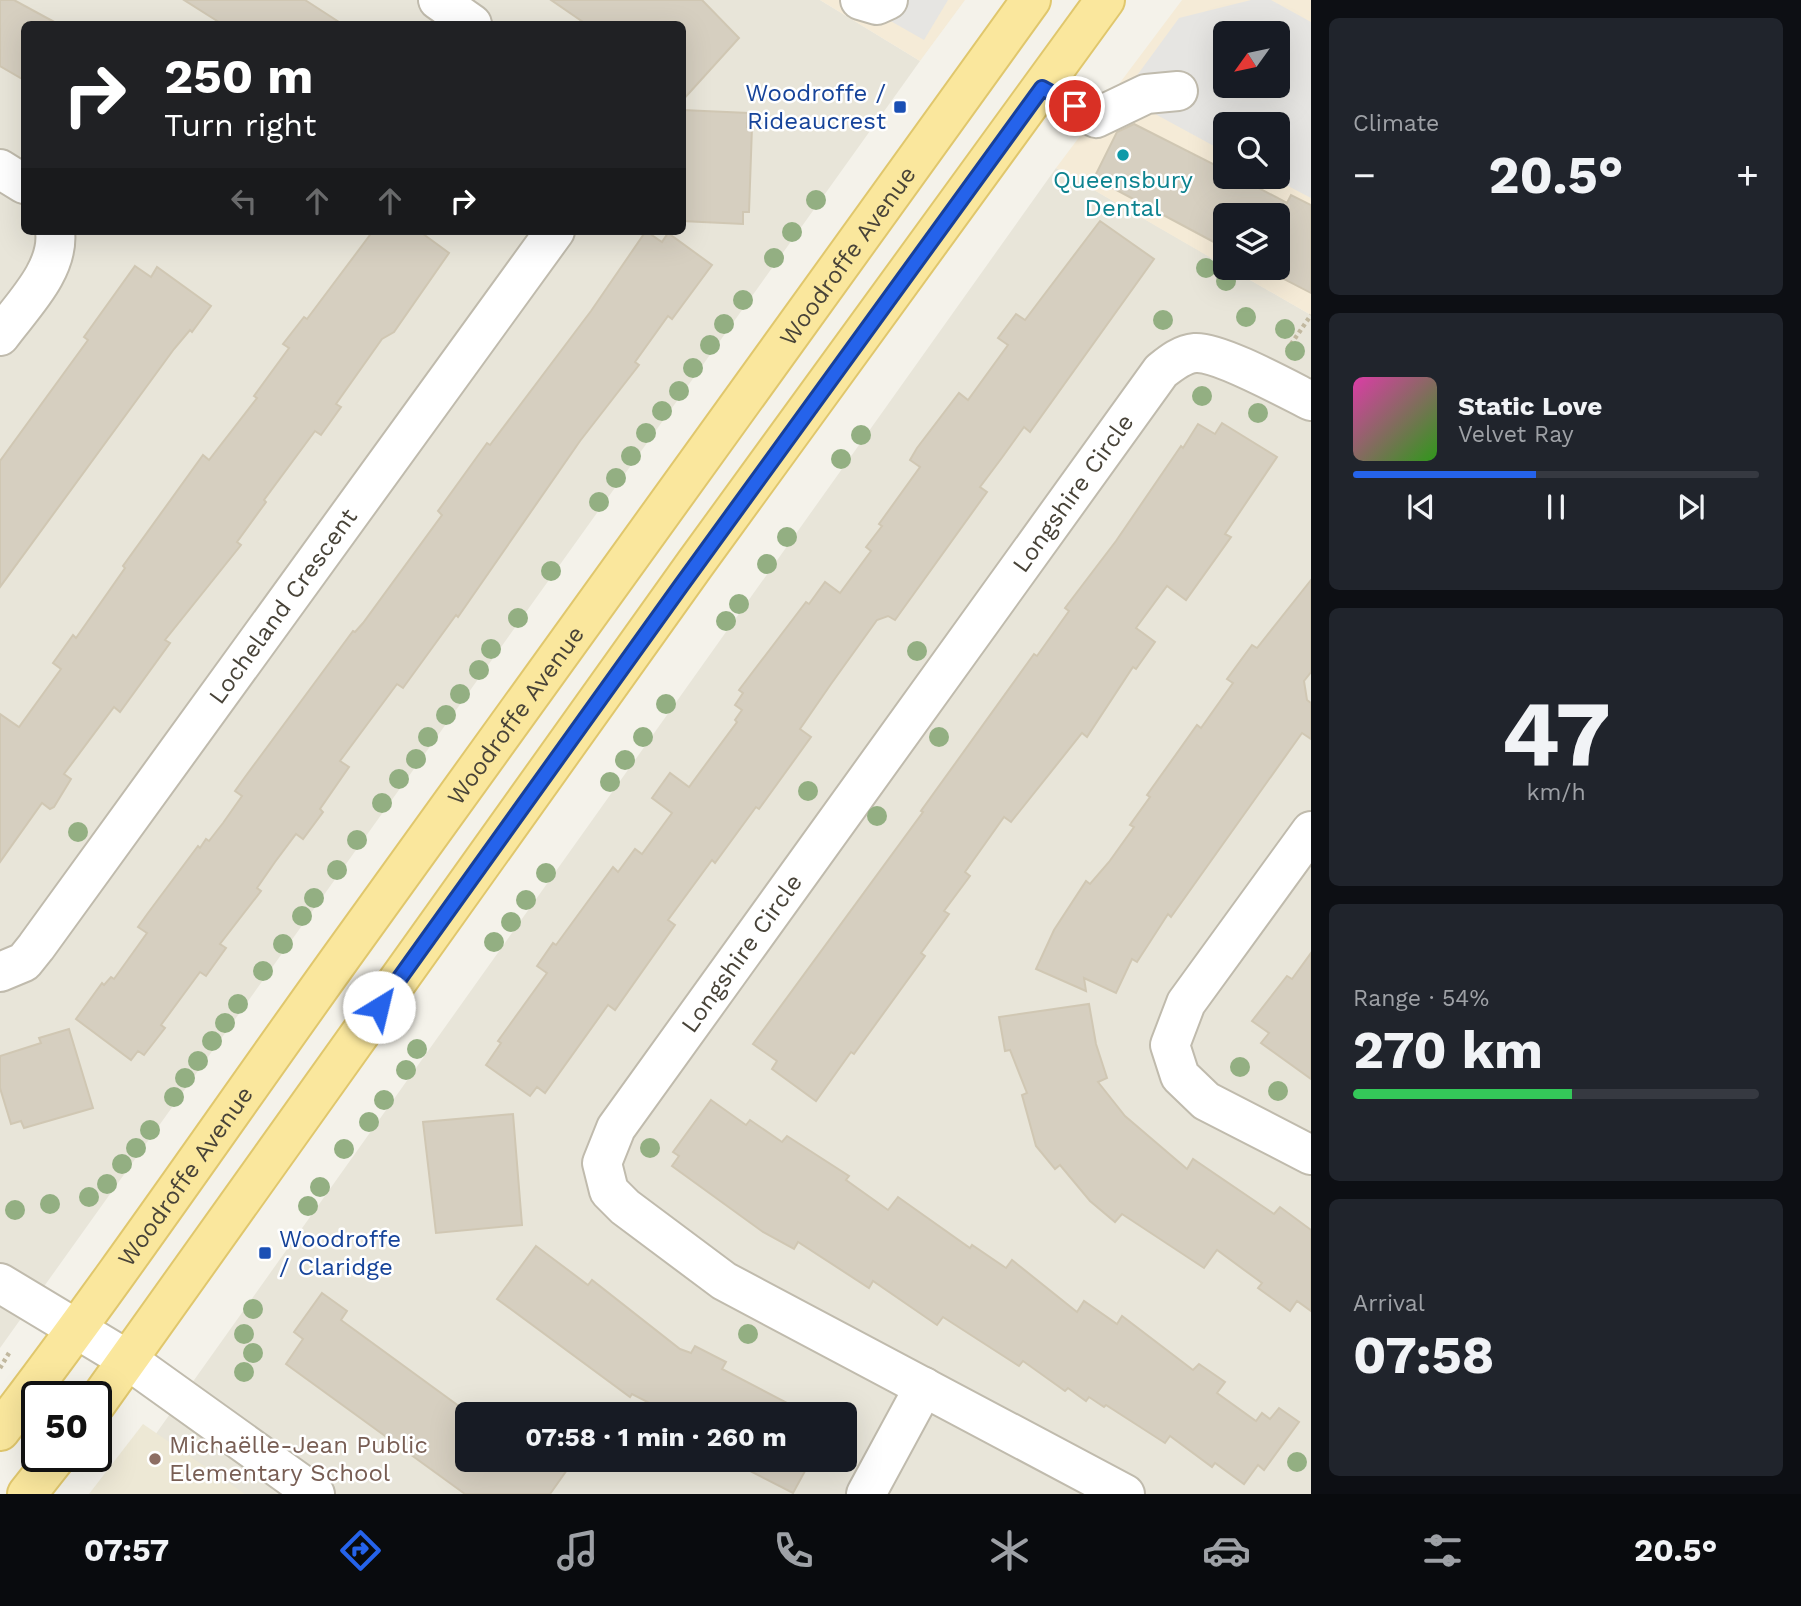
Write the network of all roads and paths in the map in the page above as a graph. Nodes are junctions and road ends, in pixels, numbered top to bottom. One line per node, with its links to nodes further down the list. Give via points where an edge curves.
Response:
1 (438, 0): 6 (street)
2 (860, 0): 3 (street, via 877,5)
3 (888, 0)
4 (1031, 0): 21 (main road, Woodroffe Avenue)
5 (1105, 0): 7 (main road)
6 (468, 21)
7 (1042, 88): 8 (street, via 1096,118 1146,94); 23 (main road, via 679,587)
8 (1178, 91)
9 (0, 169): 10 (street)
10 (21, 182)
11 (55, 235): 14 (street, via 44,276)
12 (552, 235): 18 (street, Locheland Crescent, via 36,947 24,962)
13 (1311, 314): 15 (path)
14 (0, 336)
15 (1268, 381): 16 (street, Longshire Circle); 26 (street, Longshire Circle, via 1196,352 1175,359 1161,371 617,1128 602,1163 609,1191 625,1207 724,1281)
16 (1311, 401)
17 (1311, 831): 19 (street, via 1186,1003 1170,1045 1180,1076 1206,1101)
18 (0, 972)
19 (1311, 1155)
20 (0, 1283): 21 (street)
21 (78, 1329): 23 (street); 27 (main road, Woodroffe Avenue)
22 (9, 1353): 24 (path)
23 (128, 1360): 25 (main road); 30 (street)
24 (0, 1368)
25 (112, 1382)
26 (924, 1387): 31 (street); 32 (street, Longshire Circle)
27 (0, 1431)
28 (44, 1472): 29 (main road)
29 (27, 1494)
30 (315, 1494)
31 (866, 1494)
32 (1125, 1494)

